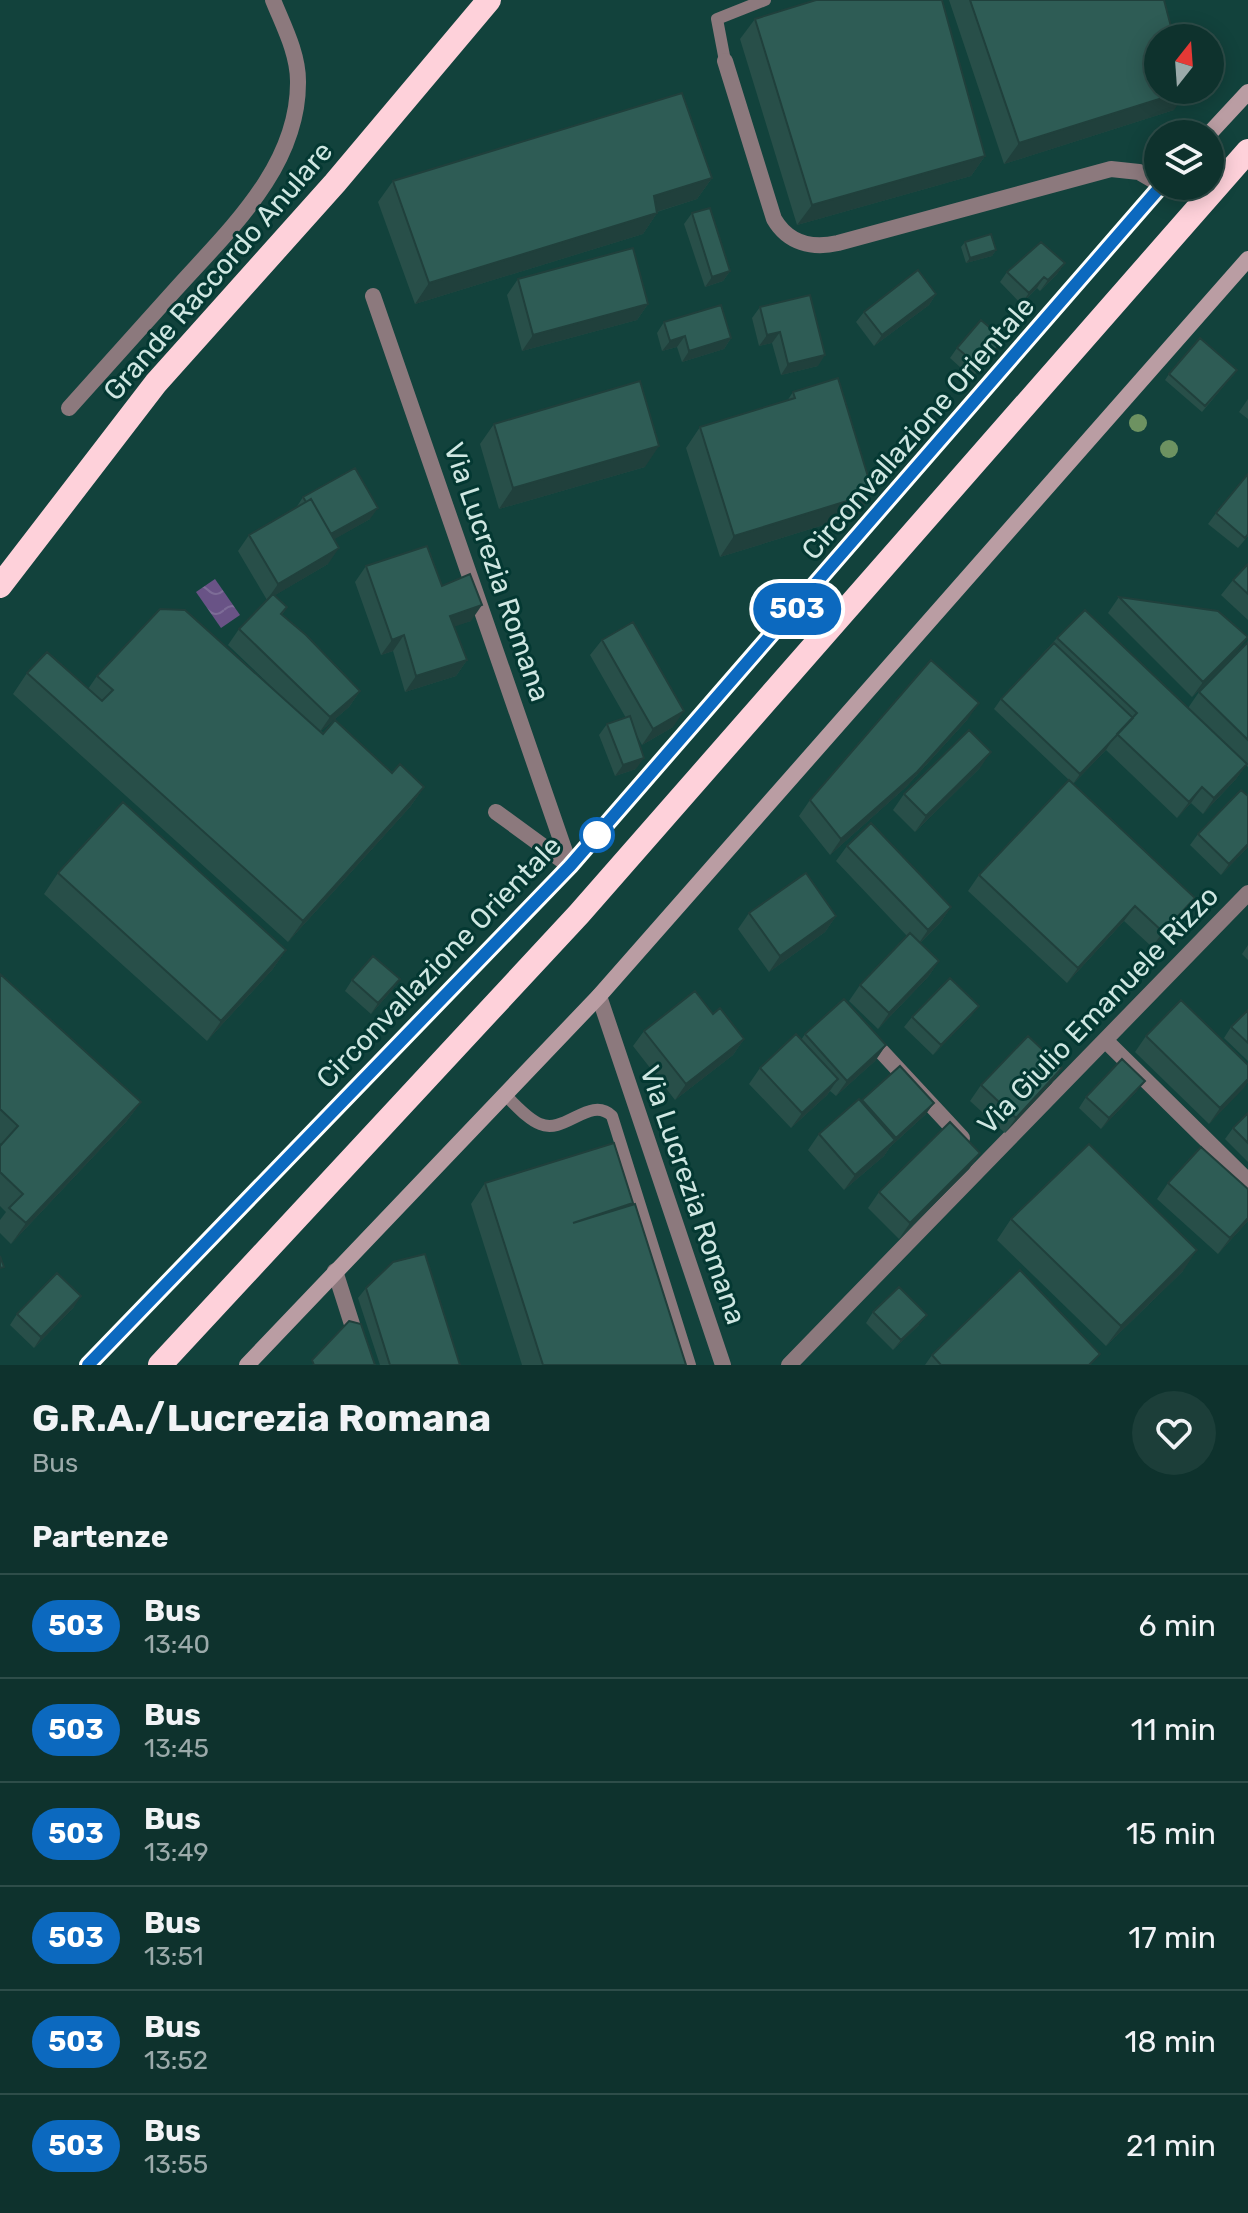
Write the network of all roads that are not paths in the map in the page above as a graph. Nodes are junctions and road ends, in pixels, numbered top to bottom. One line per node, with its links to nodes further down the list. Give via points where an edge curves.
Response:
1 (273, 0): 12 (street, via 298,84 294,117 272,171 247,210)
2 (489, 0): 13 (highway, Grande Raccordo Anulare, via 156,383)
3 (765, 0): 4 (lane, via 717,19)
4 (725, 61): 8 (street, via 774,219 786,234 811,246 1111,169)
5 (1248, 92): 6 (street)
6 (1222, 120)
7 (1248, 151): 25 (highway, via 579,914)
8 (1144, 175)
9 (1147, 200): 15 (street, Circonvallazione Orientale)
10 (1248, 260): 17 (street)
11 (373, 296): 15 (street, Via Lucrezia Romana)
12 (69, 408)
13 (0, 586)
14 (496, 812): 15 (street)
15 (570, 866): 24 (street, Circonvallazione Orientale)
16 (1248, 893): 19 (street, Via Giulio Emanuele Rizzo)
17 (599, 996): 20 (street); 29 (street, Via Lucrezia Romana)
18 (858, 1025): 21 (street, Via Giulio Emanuele Rizzo)
19 (1105, 1040): 21 (street, Via Giulio Emanuele Rizzo); 22 (street)
20 (505, 1095): 23 (street); 28 (lane, via 546,1126 594,1110 612,1116)
21 (985, 1163): 30 (street, Via Giulio Emanuele Rizzo)
22 (1248, 1181)
23 (335, 1271): 26 (street); 27 (street)
24 (88, 1365)
25 (160, 1365)
26 (247, 1365)
27 (365, 1365)
28 (690, 1365)
29 (723, 1365)
30 (789, 1365)

